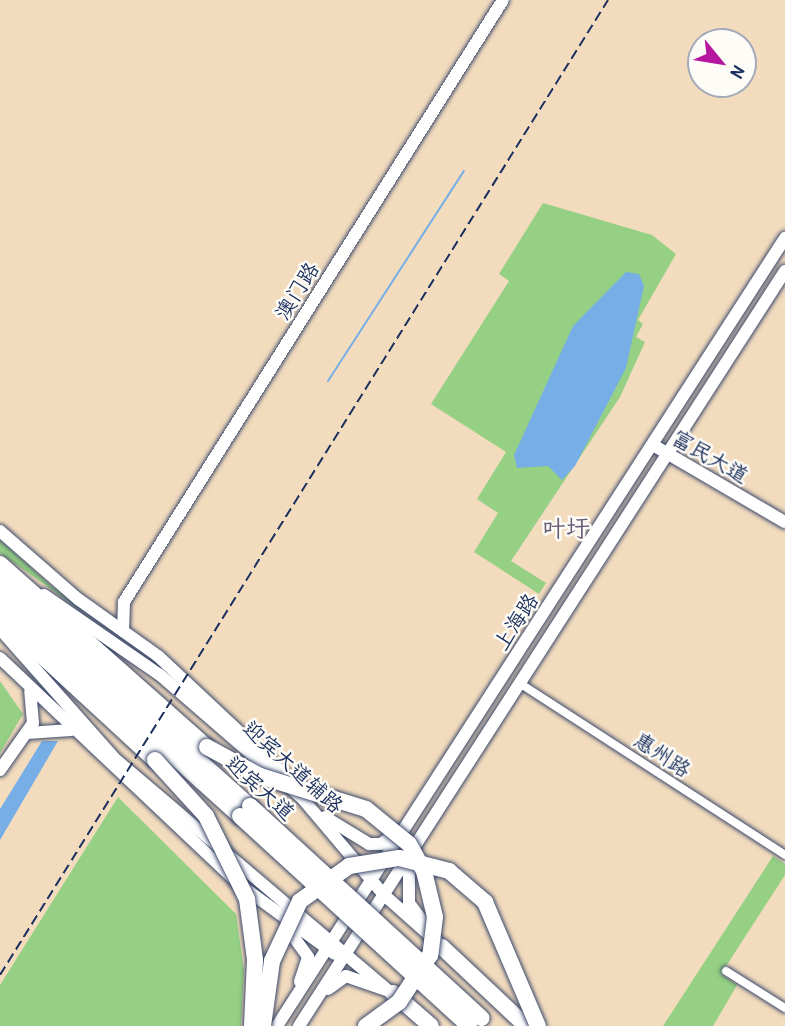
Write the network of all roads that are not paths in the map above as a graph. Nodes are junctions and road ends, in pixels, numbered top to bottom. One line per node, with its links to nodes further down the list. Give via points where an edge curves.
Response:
1 (503, 0): 16 (main road, 澳门路)
2 (785, 238): 4 (main road, 上海路)
3 (785, 271): 5 (main road, 上海路)
4 (702, 369): 5 (main road, via 708,380); 6 (main road, 上海路)
5 (719, 376): 7 (main road, 上海路)
6 (653, 445): 7 (main road, 富民大道); 8 (main road, 上海路)
7 (669, 456): 9 (main road, 富民大道); 10 (main road, 上海路)
8 (608, 516): 10 (main road); 26 (main road, 上海路)
9 (785, 522)
10 (625, 523): 23 (main road, 上海路)
11 (0, 530): 17 (main road)
12 (0, 557): 30 (main road, 迎宾大道辅路, via 160,675)
13 (0, 564): 46 (highway, bridge, via 207,747 260,776 366,809 400,835 424,871 435,917 430,955 399,1002)
14 (0, 582): 29 (highway, 迎宾大道)
15 (0, 600): 29 (highway, 迎宾大道)
16 (124, 602): 17 (main road); 20 (main road)
17 (99, 613): 20 (main road)
18 (0, 617): 42 (highway, bridge, via 155,760 206,816 247,898 256,960)
19 (0, 629): 35 (main road, via 114,758)
20 (123, 631): 30 (main road, via 205,697)
21 (0, 658): 22 (main road)
22 (26, 681): 24 (main road); 25 (main road, via 36,709)
23 (521, 684): 28 (main road, 上海路); 32 (street, 惠州路)
24 (71, 730): 25 (main road); 31 (main road)
25 (27, 733): 27 (main road)
26 (446, 767): 30 (main road, via 391,840 369,844); 33 (main road, 上海路)
27 (0, 770)
28 (460, 776): 34 (main road, 上海路); 36 (main road, via 405,875 409,903)
29 (245, 811): 41 (highway, 迎宾大道, bridge)
30 (332, 826): 33 (main road, 迎宾大道辅路)
31 (197, 846): 35 (main road); 44 (main road, via 306,950 301,980)
32 (785, 855)
33 (375, 878): 34 (main road, 迎宾大道辅路); 35 (main road, 上海路)
34 (383, 894): 36 (main road, 迎宾大道辅路); 37 (main road, 上海路)
35 (331, 946): 37 (main road); 44 (main road, 上海路)
36 (442, 947): 49 (highway); 50 (main road, 迎宾大道辅路)
37 (345, 955): 39 (main road); 45 (main road, 上海路)
38 (726, 971): 40 (street)
39 (393, 993): 45 (main road, via 346,976); 47 (main road); 48 (highway)
40 (785, 1008)
41 (480, 1023)
42 (252, 1026)
43 (263, 1026): 50 (highway, bridge, via 279,937 300,901 349,866 399,858 449,871 485,902)
44 (275, 1026)
45 (300, 1026)
46 (366, 1026)
47 (420, 1026)
48 (431, 1026)
49 (526, 1026)
50 (539, 1026)

